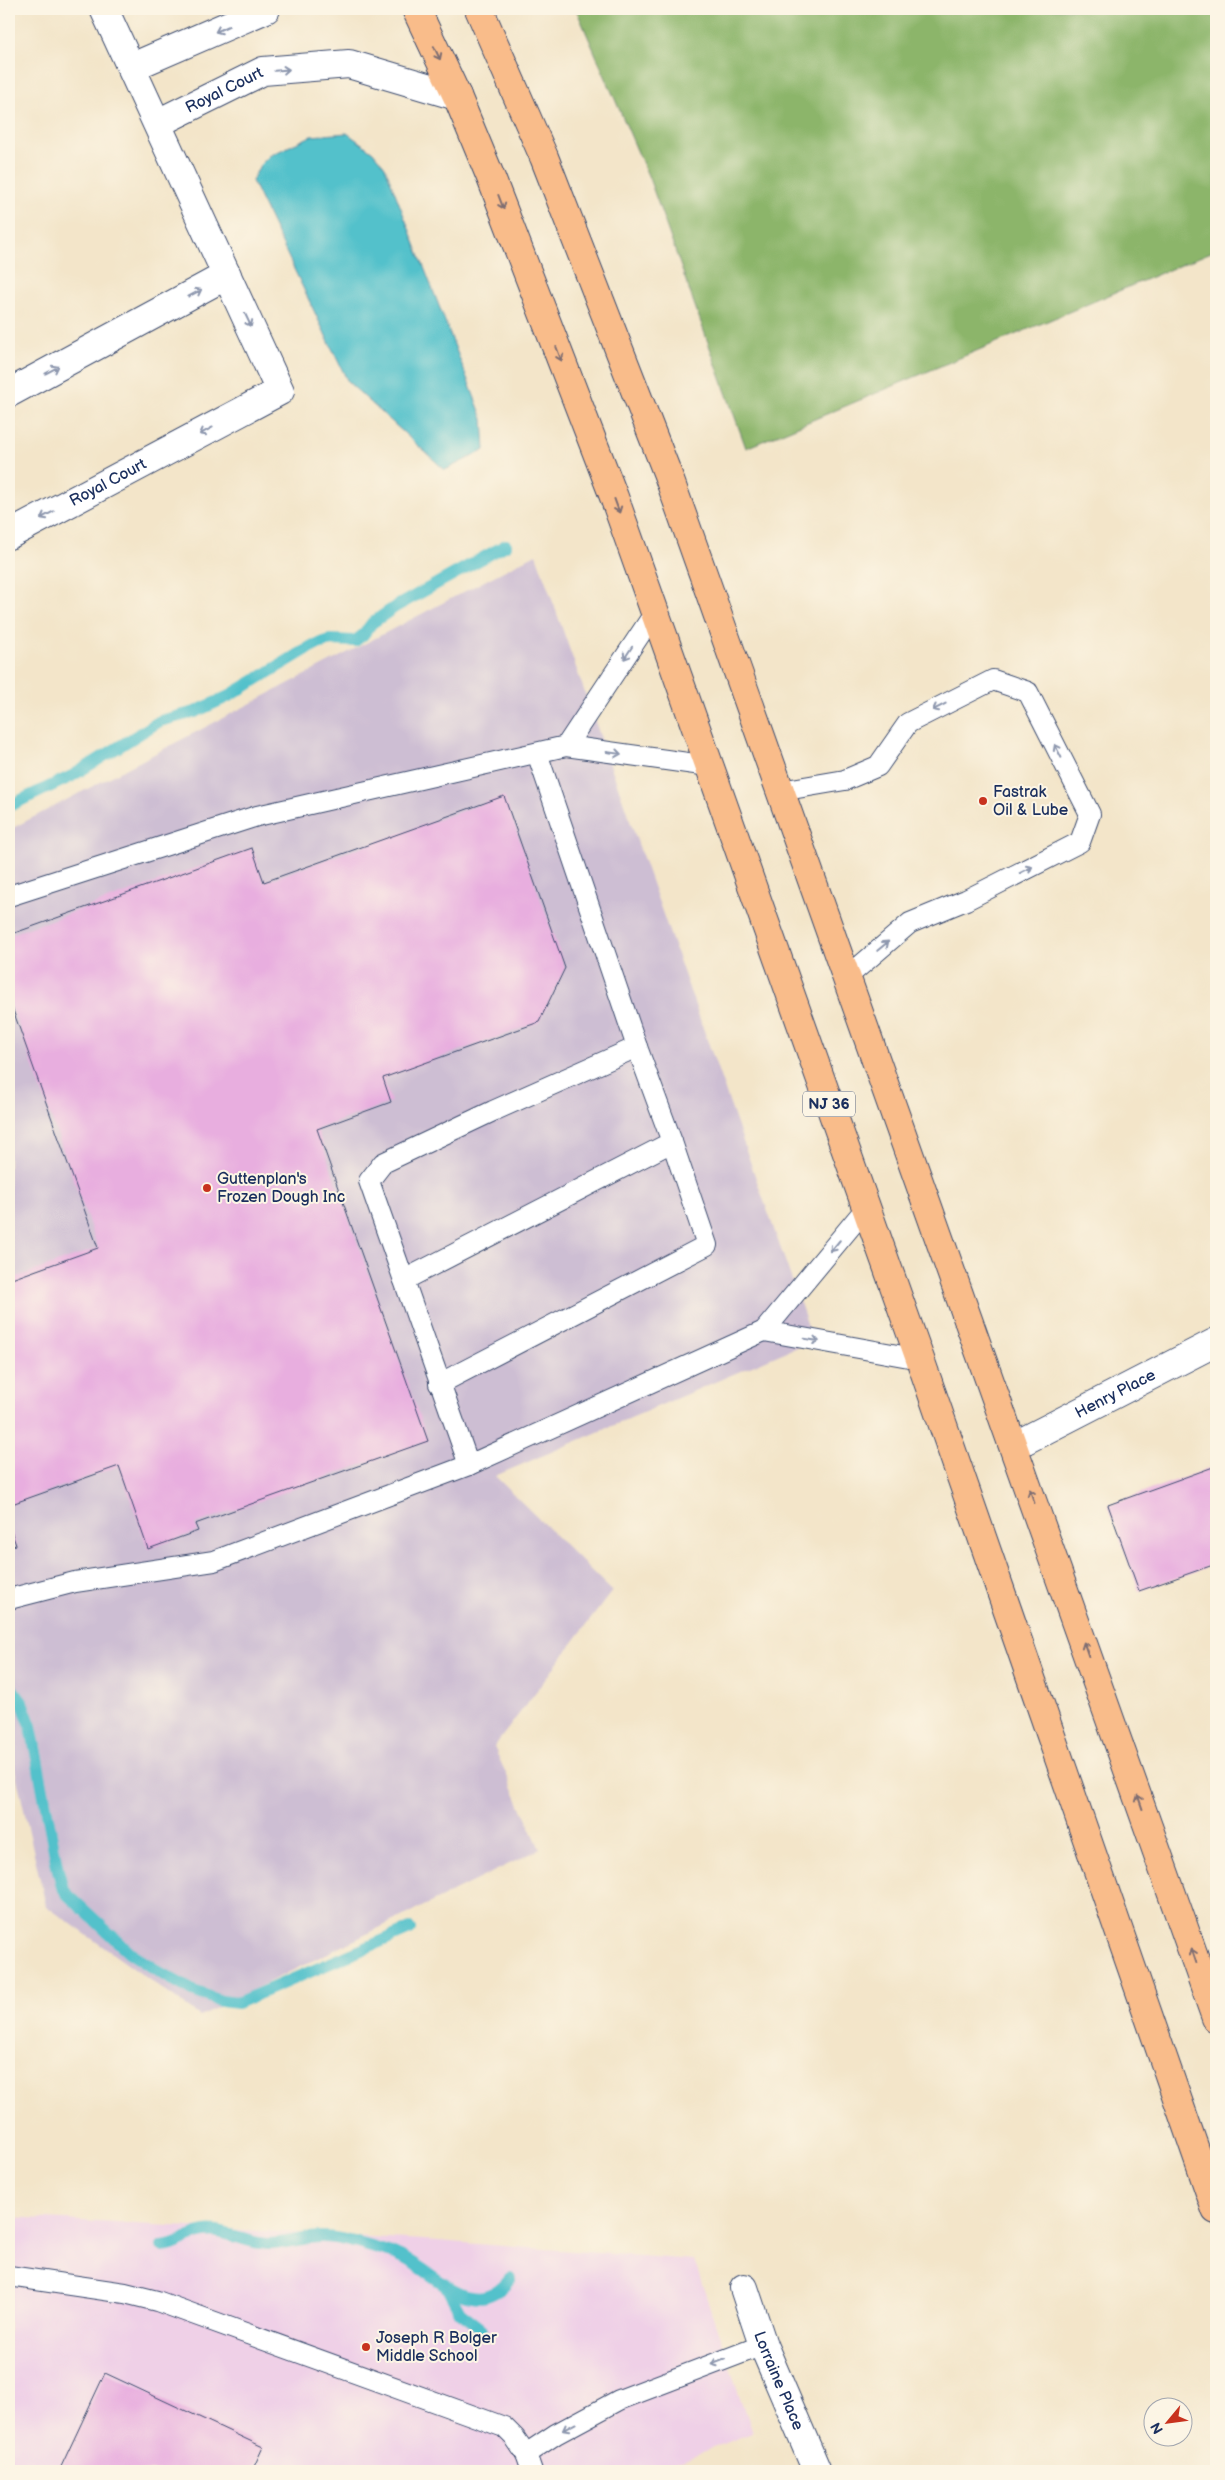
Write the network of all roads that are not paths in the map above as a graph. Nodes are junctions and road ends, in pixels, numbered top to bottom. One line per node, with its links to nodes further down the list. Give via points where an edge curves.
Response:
1 (104, 9): 5 (street)
2 (266, 9): 5 (street, one-way to 5)
3 (416, 9): 6 (highway, NJ 36, one-way to 6)
4 (480, 9): 15 (highway, via 621,349)
5 (132, 67): 7 (street)
6 (457, 96): 7 (street, Royal Court, one-way to 6, via 263,71 272,70 349,64); 11 (highway, NJ 36, one-way to 11, via 614,497)
7 (158, 123): 8 (street, Royal Court)
8 (227, 276): 9 (street, one-way to 8); 10 (street, Royal Court, one-way to 10, via 280,392)
9 (9, 393)
10 (9, 535)
11 (655, 612): 12 (lane, one-way to 12); 14 (highway, NJ 36)
12 (566, 746): 13 (lane); 14 (lane, one-way to 14)
13 (537, 753): 16 (lane, via 257,816); 18 (lane)
14 (709, 766): 20 (highway, NJ 36)
15 (780, 790): 17 (highway); 17 (lane, one-way to 15, via 910,923 966,900 1080,842 1090,814 1028,692 994,680 908,723 878,766 845,780)
16 (9, 896)
17 (846, 978): 26 (highway)
18 (637, 1047): 19 (lane); 21 (lane, via 383,1163 370,1181)
19 (672, 1142): 21 (lane); 25 (lane, via 707,1244)
20 (866, 1208): 22 (lane, one-way to 22); 24 (highway, NJ 36)
21 (404, 1280): 25 (lane)
22 (764, 1332): 24 (lane, one-way to 24); 27 (lane)
23 (1216, 1342): 26 (street, Henry Place)
24 (920, 1358): 30 (highway, NJ 36)
25 (439, 1384): 27 (lane)
26 (1014, 1446): 29 (highway, one-way to 26)
27 (468, 1465): 28 (lane, via 214,1561 75,1582)
28 (9, 1599)
29 (1216, 2018)
30 (1216, 2210)
31 (9, 2276): 34 (lane, via 125,2293 156,2301 504,2427 515,2438)
32 (744, 2288): 33 (street, Lorraine Place)
33 (763, 2345): 34 (lane, one-way to 34, via 619,2400 556,2434); 35 (street, Lorraine Place)
34 (529, 2463)
35 (817, 2471)

